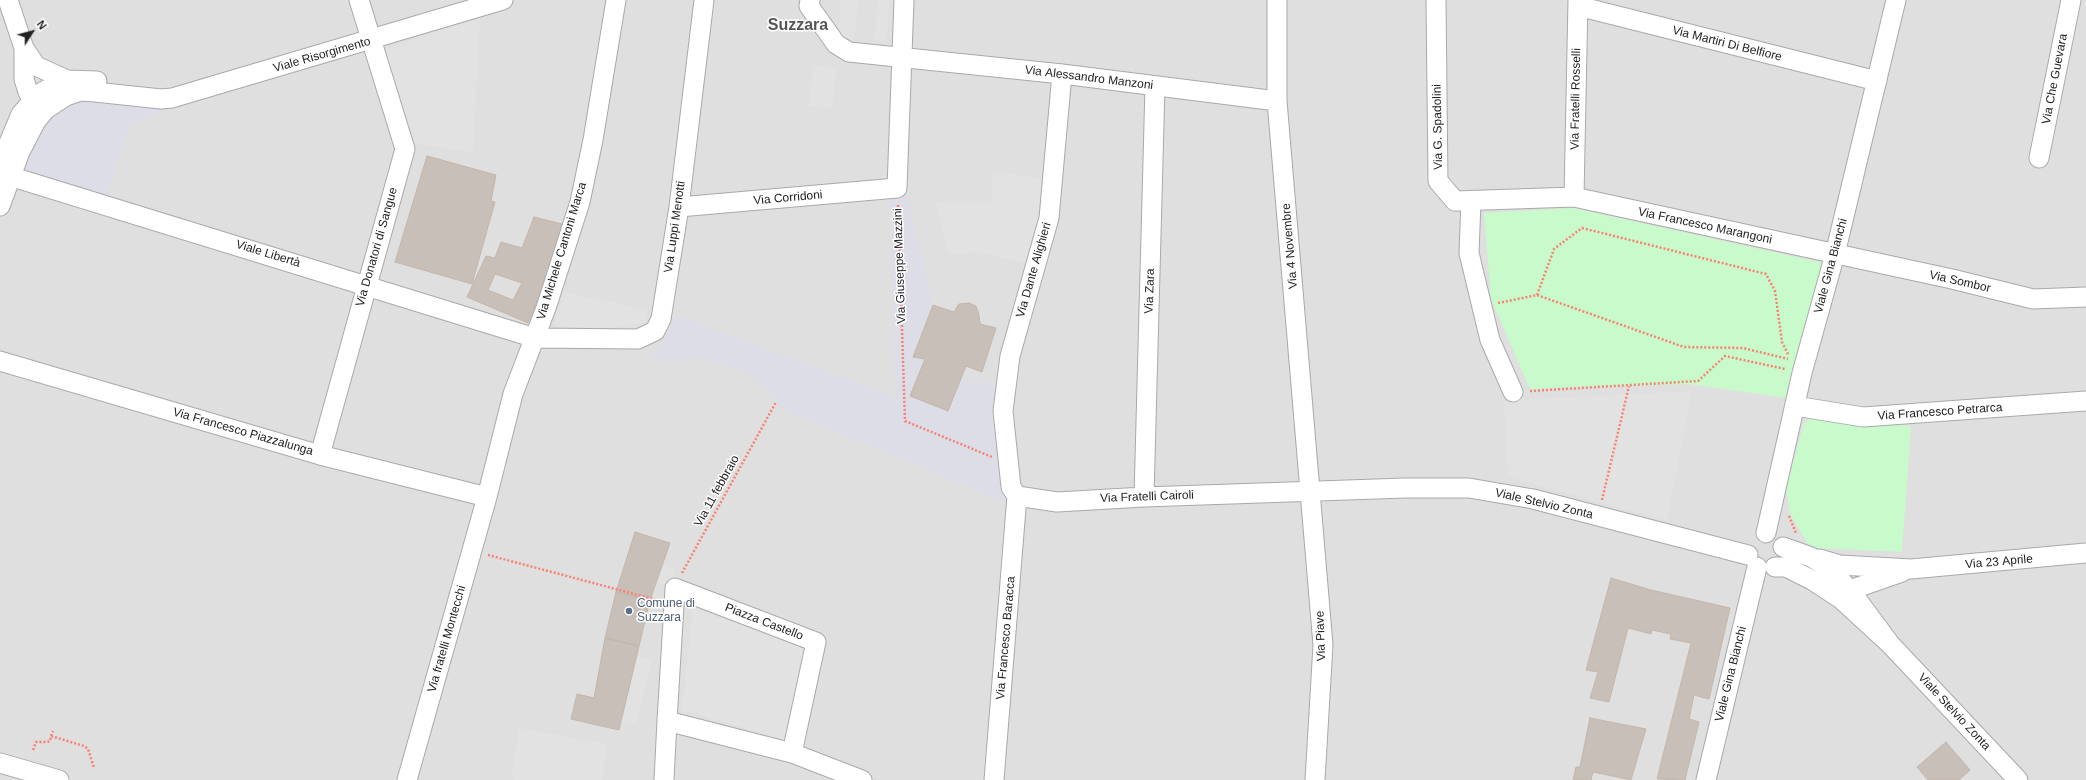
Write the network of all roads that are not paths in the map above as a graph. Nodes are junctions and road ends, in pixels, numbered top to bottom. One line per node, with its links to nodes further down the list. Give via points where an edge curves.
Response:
1 (8, 0): 14 (street)
2 (359, 0): 13 (street, Via Donatori di Sangue)
3 (504, 0): 13 (street, Viale Risorgimento)
4 (616, 0): 34 (street, Via Michele Cantoni Marca, via 580,202)
5 (704, 0): 30 (street, Via Luppi Menotti)
6 (810, 0): 15 (street, Via Alessandro Manzoni, via 809,6 836,44 849,52)
7 (904, 0): 15 (street)
8 (1277, 0): 23 (street, Via 4 Novembre)
9 (1436, 0): 28 (street, Via G. Spadolini, via 1438,181 1455,201)
10 (1896, 0): 19 (street, Viale Gina Bianchi)
11 (2071, 0): 25 (street, Via Che Guevara)
12 (1578, 3): 19 (street, Via Martiri Di Belfiore); 27 (street, Via Fratelli Rosselli)
13 (373, 40): 22 (street, Viale Risorgimento, via 172,98); 32 (street, Via Donatori di Sangue, via 405,149)
14 (24, 48): 16 (street); 24 (street, via 24,79)
15 (900, 57): 17 (street, Via Alessandro Manzoni); 30 (street, Via Corridoni, via 897,188)
16 (36, 66): 18 (street); 21 (street)
17 (1062, 74): 20 (street, Via Alessandro Manzoni); 41 (street, Via Dante Alighieri, via 1049,218 1010,356 1003,411 1011,487)
18 (67, 80): 21 (street); 22 (street, via 92,79)
19 (1877, 81): 31 (street, Viale Gina Bianchi)
20 (1156, 86): 23 (street, Via Alessandro Manzoni); 43 (street, Via Zara)
21 (47, 88): 24 (street)
22 (138, 95): 24 (street, via 80,91)
23 (1277, 101): 40 (street, Via 4 Novembre)
24 (39, 105): 26 (street, via 21,114)
25 (2039, 158)
26 (3, 171): 29 (street); 32 (street, Viale Libertà)
27 (1574, 198): 28 (street, Via G. Spadolini); 31 (street, Via Francesco Marangoni)
28 (1471, 201): 36 (street, via 1469,253 1490,340)
29 (0, 206)
30 (679, 207): 34 (street, Via Luppi Menotti, via 661,319 655,331 638,339)
31 (1835, 254): 33 (street, Via Sombor, via 2032,299); 38 (street, Viale Gina Bianchi)
32 (366, 285): 34 (street, Viale Libertà); 39 (street, Via Donatori di Sangue)
33 (2086, 297)
34 (535, 338): 42 (street, Via Michele Cantoni Marca, via 513,394)
35 (0, 361): 39 (street, Via Francesco Piazzalunga)
36 (1513, 392)
37 (2086, 401): 38 (street, Via Francesco Petrarca, via 1863,417)
38 (1795, 406): 44 (street, Viale Gina Bianchi)
39 (320, 455): 42 (street, Via Francesco Piazzalunga)
40 (1311, 492): 43 (street, Via Fratelli Cairoli); 48 (street, Viale Stelvio Zonta, via 1469,488 1600,508); 61 (street, Via Piave, via 1323,645)
41 (1017, 496): 43 (street, Via Fratelli Cairoli, via 1057,502); 60 (street, Via Francesco Baracca)
42 (487, 497): 57 (street, Via fratelli Montecchi)
43 (1144, 497)
44 (1766, 533): 45 (street); 48 (street, via 1755,536 1749,544)
45 (1791, 542): 47 (street, Viale Stelvio Zonta); 48 (street, via 1782,558)
46 (2086, 553): 49 (street, Via 23 Aprile)
47 (1811, 557): 49 (street, via 1840,565); 51 (street, Viale Stelvio Zonta, via 1827,567)
48 (1760, 563): 50 (street, Viale Stelvio Zonta, via 1786,568); 62 (street, Viale Gina Bianchi)
49 (1911, 569): 51 (street)
50 (1812, 580): 51 (street, via 1822,580); 52 (street, Viale Stelvio Zonta, via 1841,599)
51 (1850, 590): 52 (street, Viale Stelvio Zonta)
52 (1890, 644): 63 (street, Viale Stelvio Zonta)
53 (667, 721): 54 (street); 54 (street, Piazza Castello, via 674,596 816,642); 58 (street)
54 (792, 753): 59 (street)
55 (0, 762): 56 (street)
56 (59, 780)
57 (407, 780)
58 (664, 780)
59 (862, 780)
60 (994, 780)
61 (1315, 780)
62 (1706, 780)
63 (2018, 780)

